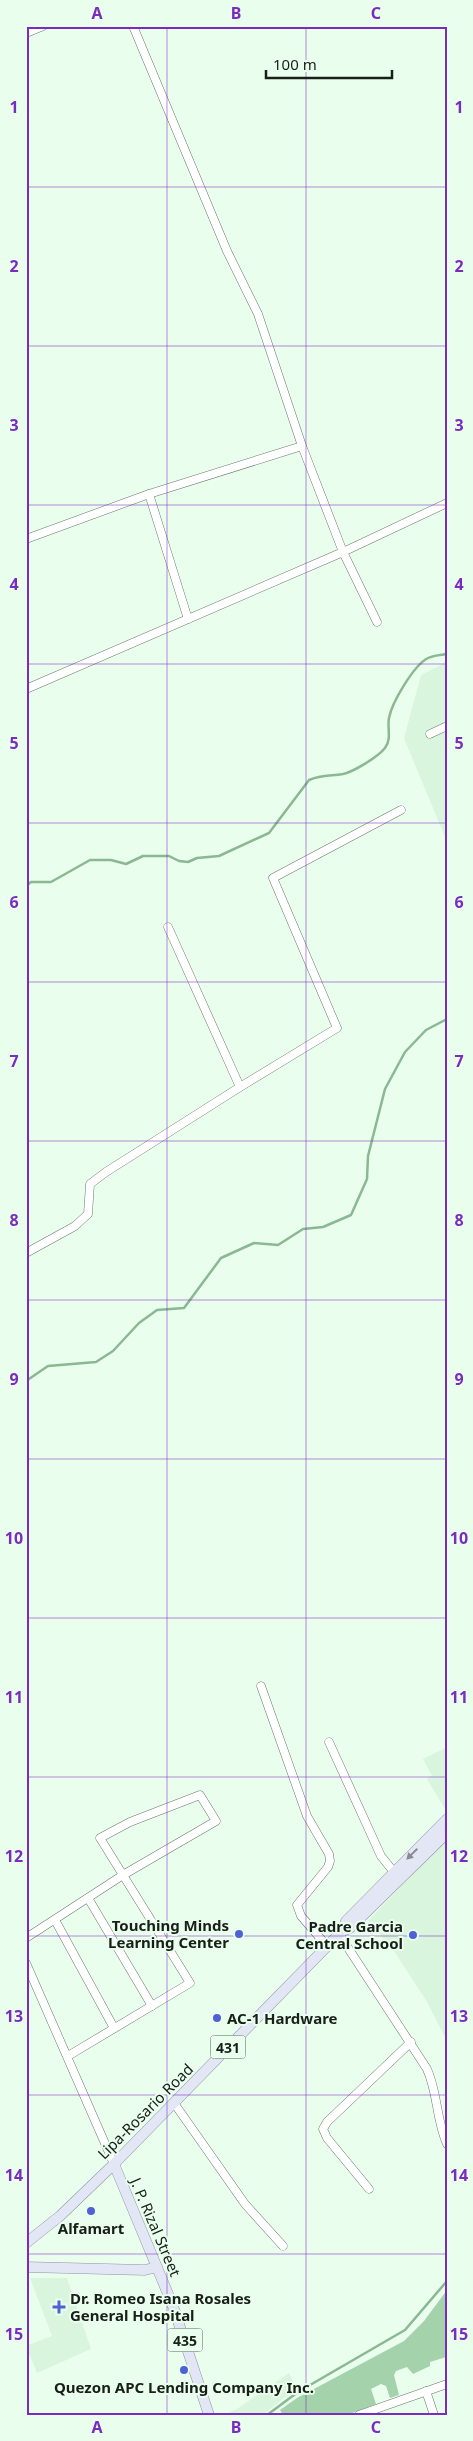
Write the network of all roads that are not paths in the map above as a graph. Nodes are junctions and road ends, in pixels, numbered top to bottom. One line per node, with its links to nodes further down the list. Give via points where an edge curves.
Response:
1 (42, 26): 3 (street)
2 (133, 26): 4 (street, via 227,251 258,314)
3 (26, 33)
4 (302, 446): 5 (street); 8 (street)
5 (150, 494): 7 (street); 9 (street)
6 (447, 503): 8 (street)
7 (26, 540)
8 (343, 552): 9 (street); 10 (street)
9 (188, 619): 11 (street)
10 (377, 622)
11 (26, 689)
12 (447, 726): 13 (street)
13 (430, 734)
14 (401, 810): 16 (street, via 273,878 336,1028)
15 (168, 927): 16 (street)
16 (240, 1088): 17 (street, via 90,1184 88,1214 75,1226)
17 (26, 1253)
18 (261, 1686): 27 (street, via 307,1816 329,1854 328,1867 297,1904 302,1916)
19 (329, 1742): 22 (street, via 381,1856)
20 (446, 1827): 22 (main road, Lipa-Rosario Road / 431)
21 (123, 1875): 21 (street, via 216,1821 200,1795 130,1822 100,1838); 23 (street); 29 (street, via 190,1983)
22 (396, 1875): 25 (main road, Lipa-Rosario Road / 431, via 346,1921)
23 (88, 1898): 24 (street); 29 (street)
24 (55, 1920): 26 (street); 30 (street)
25 (340, 1932): 27 (main road, Lipa-Rosario Road / 431); 31 (street)
26 (26, 1938)
27 (327, 1946): 33 (main road, Lipa-Rosario Road / 431)
28 (26, 1963): 32 (street)
29 (152, 2006): 30 (street)
30 (114, 2028): 32 (street)
31 (411, 2042): 34 (street, via 434,2086); 36 (street, via 323,2129 326,2138)
32 (68, 2056): 35 (street)
33 (174, 2103): 35 (main road, Lipa-Rosario Road / 431); 38 (street, via 245,2204)
34 (447, 2144)
35 (114, 2164): 37 (main road, Lipa-Rosario Road, via 60,2216); 40 (main road, J. P. Rizal Street / 435)
36 (369, 2189)
37 (26, 2243)
38 (283, 2246)
39 (26, 2267): 40 (main road, via 140,2270)
40 (157, 2267): 43 (main road, J. P. Rizal Street / 435, via 174,2306)
41 (447, 2384): 42 (street)
42 (426, 2391): 44 (street); 45 (street)
43 (210, 2415)
44 (359, 2415)
45 (434, 2415)

